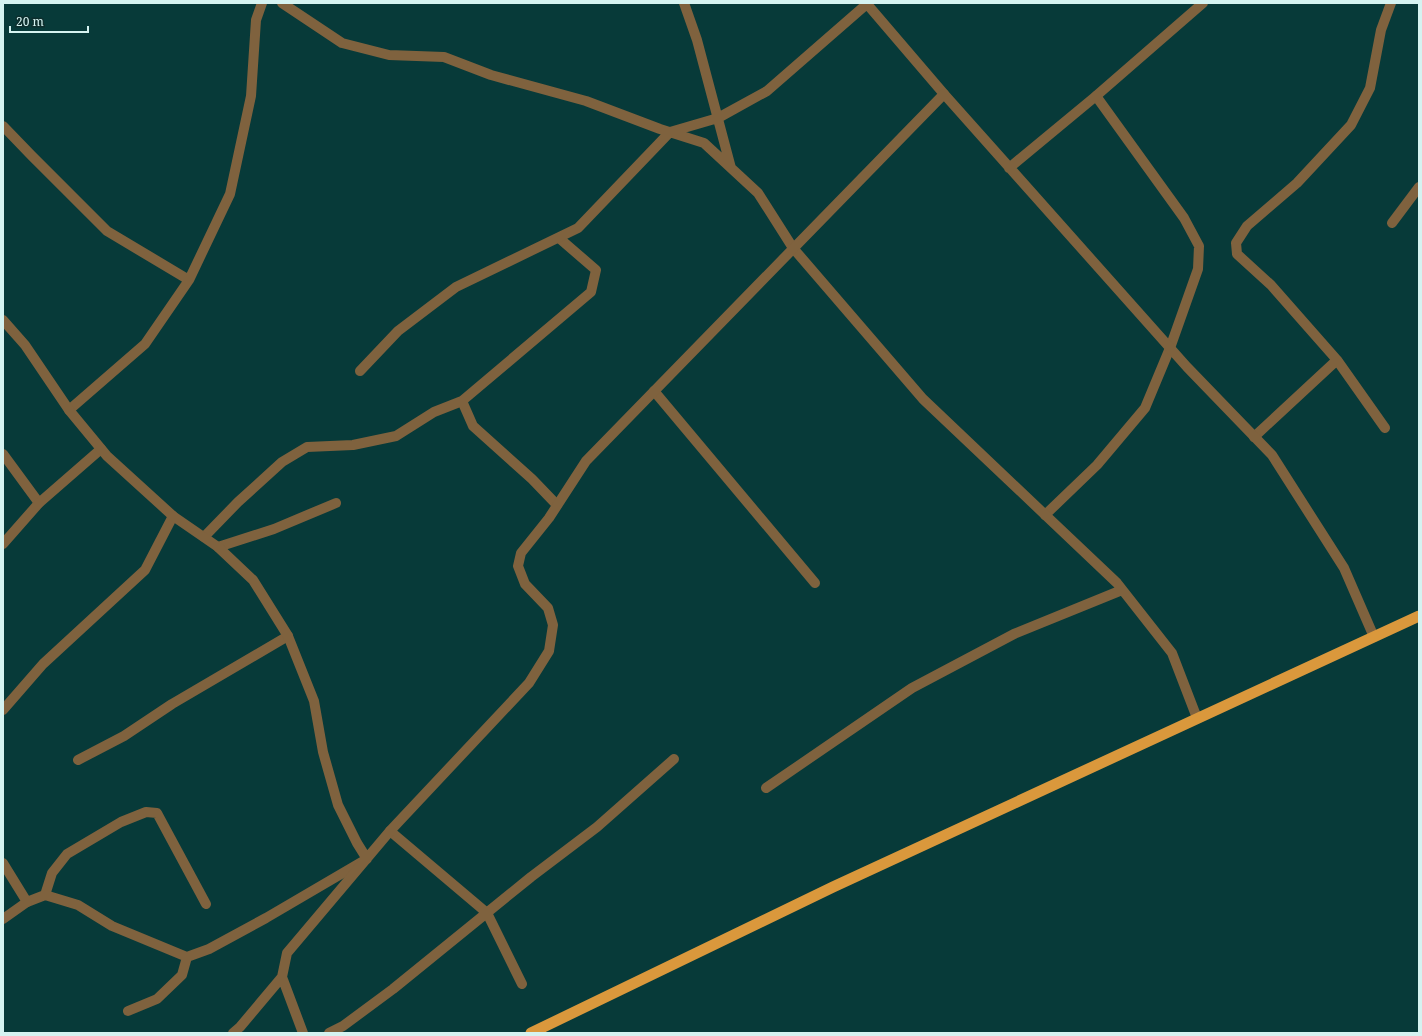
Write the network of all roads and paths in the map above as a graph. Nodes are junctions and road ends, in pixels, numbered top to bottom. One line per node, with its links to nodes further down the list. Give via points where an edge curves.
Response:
1 (262, 3): 18 (street, via 256,20 251,96 230,194)
2 (282, 3): 11 (street, via 342,43 389,55 444,57 490,75 586,101)
3 (684, 3): 9 (street)
4 (867, 3): 7 (street); 9 (street, via 767,91)
5 (1203, 3): 8 (street)
6 (1391, 3): 21 (street, via 1381,30 1370,88 1351,125 1297,183 1247,226 1236,243 1237,254 1271,285)
7 (944, 94): 13 (street); 17 (street)
8 (1096, 96): 13 (street); 20 (street, via 1184,218 1199,246 1198,269)
9 (718, 118): 11 (street); 12 (street)
10 (3, 126): 18 (street, via 107,231)
11 (670, 132): 12 (street, via 704,143); 16 (street, via 578,228)
12 (731, 168): 17 (street, via 758,193)
13 (1009, 168): 20 (street)
14 (1419, 187): 15 (street)
15 (1392, 224)
16 (559, 238): 22 (street, via 456,287 398,331); 24 (street, via 596,270 591,292)
17 (793, 248): 23 (street); 33 (street, via 923,399)
18 (189, 280): 25 (street, via 145,344)
19 (3, 320): 25 (street, via 25,345)
20 (1170, 348): 27 (street); 33 (street, via 1145,408 1097,465)
21 (1338, 360): 26 (street); 27 (street)
22 (360, 371)
23 (654, 391): 32 (street, via 586,461); 38 (street)
24 (462, 401): 32 (street, via 473,426); 35 (street, via 434,412 396,436 353,445 307,447 282,462 238,502)
25 (69, 410): 28 (street)
26 (1385, 428)
27 (1254, 437): 42 (street, via 1272,455 1344,568)
28 (101, 449): 30 (street); 34 (street)
29 (3, 454): 30 (street)
30 (39, 503): 36 (street)
31 (336, 503): 37 (street, via 274,529)
32 (557, 505): 48 (street, via 521,553 518,566 525,584 548,608 553,625 549,651 529,683)
33 (1045, 515): 39 (street)
34 (173, 516): 35 (street); 43 (street, via 144,570 44,664)
35 (204, 538): 37 (street)
36 (3, 544)
37 (218, 548): 41 (street, via 253,580)
38 (814, 583)
39 (1122, 590): 44 (street, via 1172,653); 47 (street, via 1014,634 912,688)
40 (1419, 616): 42 (highway)
41 (288, 636): 46 (street, via 172,704 124,736); 49 (street, via 314,701 323,752 338,805)
42 (1374, 637): 44 (highway)
43 (3, 710)
44 (1197, 718): 63 (highway, via 832,887)
45 (674, 759): 54 (street, via 597,827)
46 (78, 760)
47 (766, 788)
48 (390, 831): 49 (street); 54 (street)
49 (367, 859): 56 (street, via 266,918 209,949); 57 (street, via 287,953)
50 (3, 863): 52 (street)
51 (45, 895): 52 (street); 53 (street, via 52,873 67,854 121,822 146,812 157,813); 56 (street, via 78,905 112,926)
52 (28, 902): 55 (street)
53 (206, 904)
54 (488, 913): 58 (street); 62 (street, via 393,989 343,1026)
55 (3, 919)
56 (187, 957): 59 (street, via 182,976 157,999)
57 (282, 977): 60 (street); 61 (street)
58 (522, 984)
59 (128, 1011)
60 (233, 1033)
61 (303, 1033)
62 (329, 1033)
63 (531, 1033)

